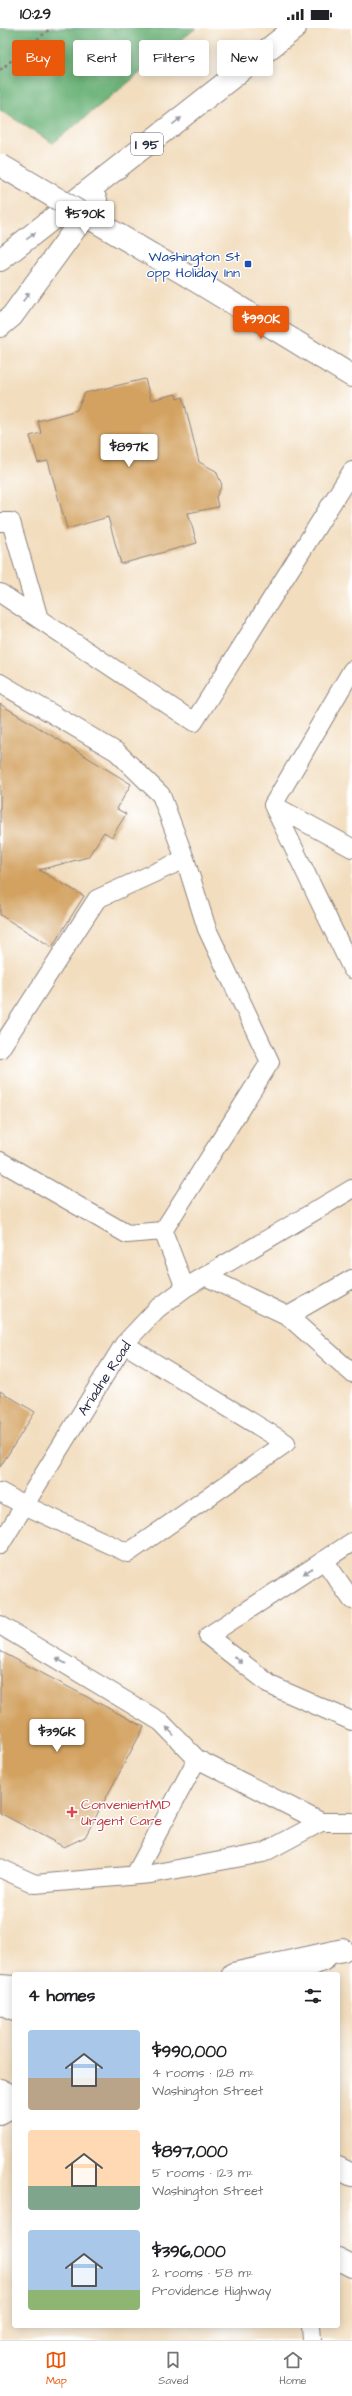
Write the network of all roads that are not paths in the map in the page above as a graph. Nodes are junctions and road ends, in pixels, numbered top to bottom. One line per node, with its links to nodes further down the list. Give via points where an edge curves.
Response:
1 (295, 28): 3 (main road, I 95, one-way to 1)
2 (0, 165): 6 (main road, bridge)
3 (121, 165): 4 (main road, I 95, one-way to 3); 5 (main road, one-way to 3, via 12,316)
4 (0, 260)
5 (0, 326)
6 (352, 376)
7 (352, 470): 10 (lane, via 194,722)
8 (0, 522): 10 (lane, via 11,522)
9 (0, 593): 10 (lane)
10 (39, 619)
11 (352, 670): 13 (lane)
12 (0, 683): 15 (lane, via 117,752 162,795)
13 (273, 805): 14 (lane); 16 (lane)
14 (352, 848)
15 (185, 858): 17 (lane, via 97,899); 20 (lane, via 207,929 270,1062)
16 (352, 969)
17 (0, 1049)
18 (0, 1160): 20 (lane, via 127,1234)
19 (352, 1188): 21 (lane, Ariadne Road)
20 (163, 1231): 23 (lane)
21 (205, 1276): 23 (lane, Ariadne Road); 24 (lane)
22 (352, 1279): 24 (lane)
23 (185, 1288): 25 (lane, Ariadne Road, via 157,1309)
24 (288, 1316): 26 (lane)
25 (124, 1344): 28 (lane, Ariadne Road); 28 (lane, via 286,1443 128,1553)
26 (352, 1373)
27 (0, 1492): 28 (lane)
28 (24, 1506): 30 (lane, Ariadne Road)
29 (352, 1542): 31 (lane)
30 (0, 1545)
31 (324, 1560): 32 (lane); 34 (lane, one-way to 34, via 208,1636 272,1686)
32 (352, 1600)
33 (0, 1626): 35 (lane, one-way to 33, via 161,1722)
34 (352, 1721)
35 (196, 1759): 36 (lane); 39 (lane)
36 (321, 1822): 37 (lane); 39 (lane, via 263,1853)
37 (352, 1822)
38 (0, 1868): 39 (lane, via 35,1884)
39 (135, 1875)
40 (348, 1948): 41 (main road); 42 (main road); 43 (main road)
41 (242, 1972)
42 (295, 1972)
43 (313, 1972)
44 (0, 1986): 45 (main road)
45 (12, 1987)
46 (0, 2003): 47 (main road)
47 (12, 2008)
48 (0, 2090): 49 (main road)
49 (12, 2096)
50 (12, 2106): 51 (main road)
51 (0, 2113)
52 (340, 2169): 53 (main road)
53 (352, 2175)
54 (340, 2260): 55 (main road)
55 (352, 2266)
56 (311, 2328): 57 (lane)
57 (312, 2340)

